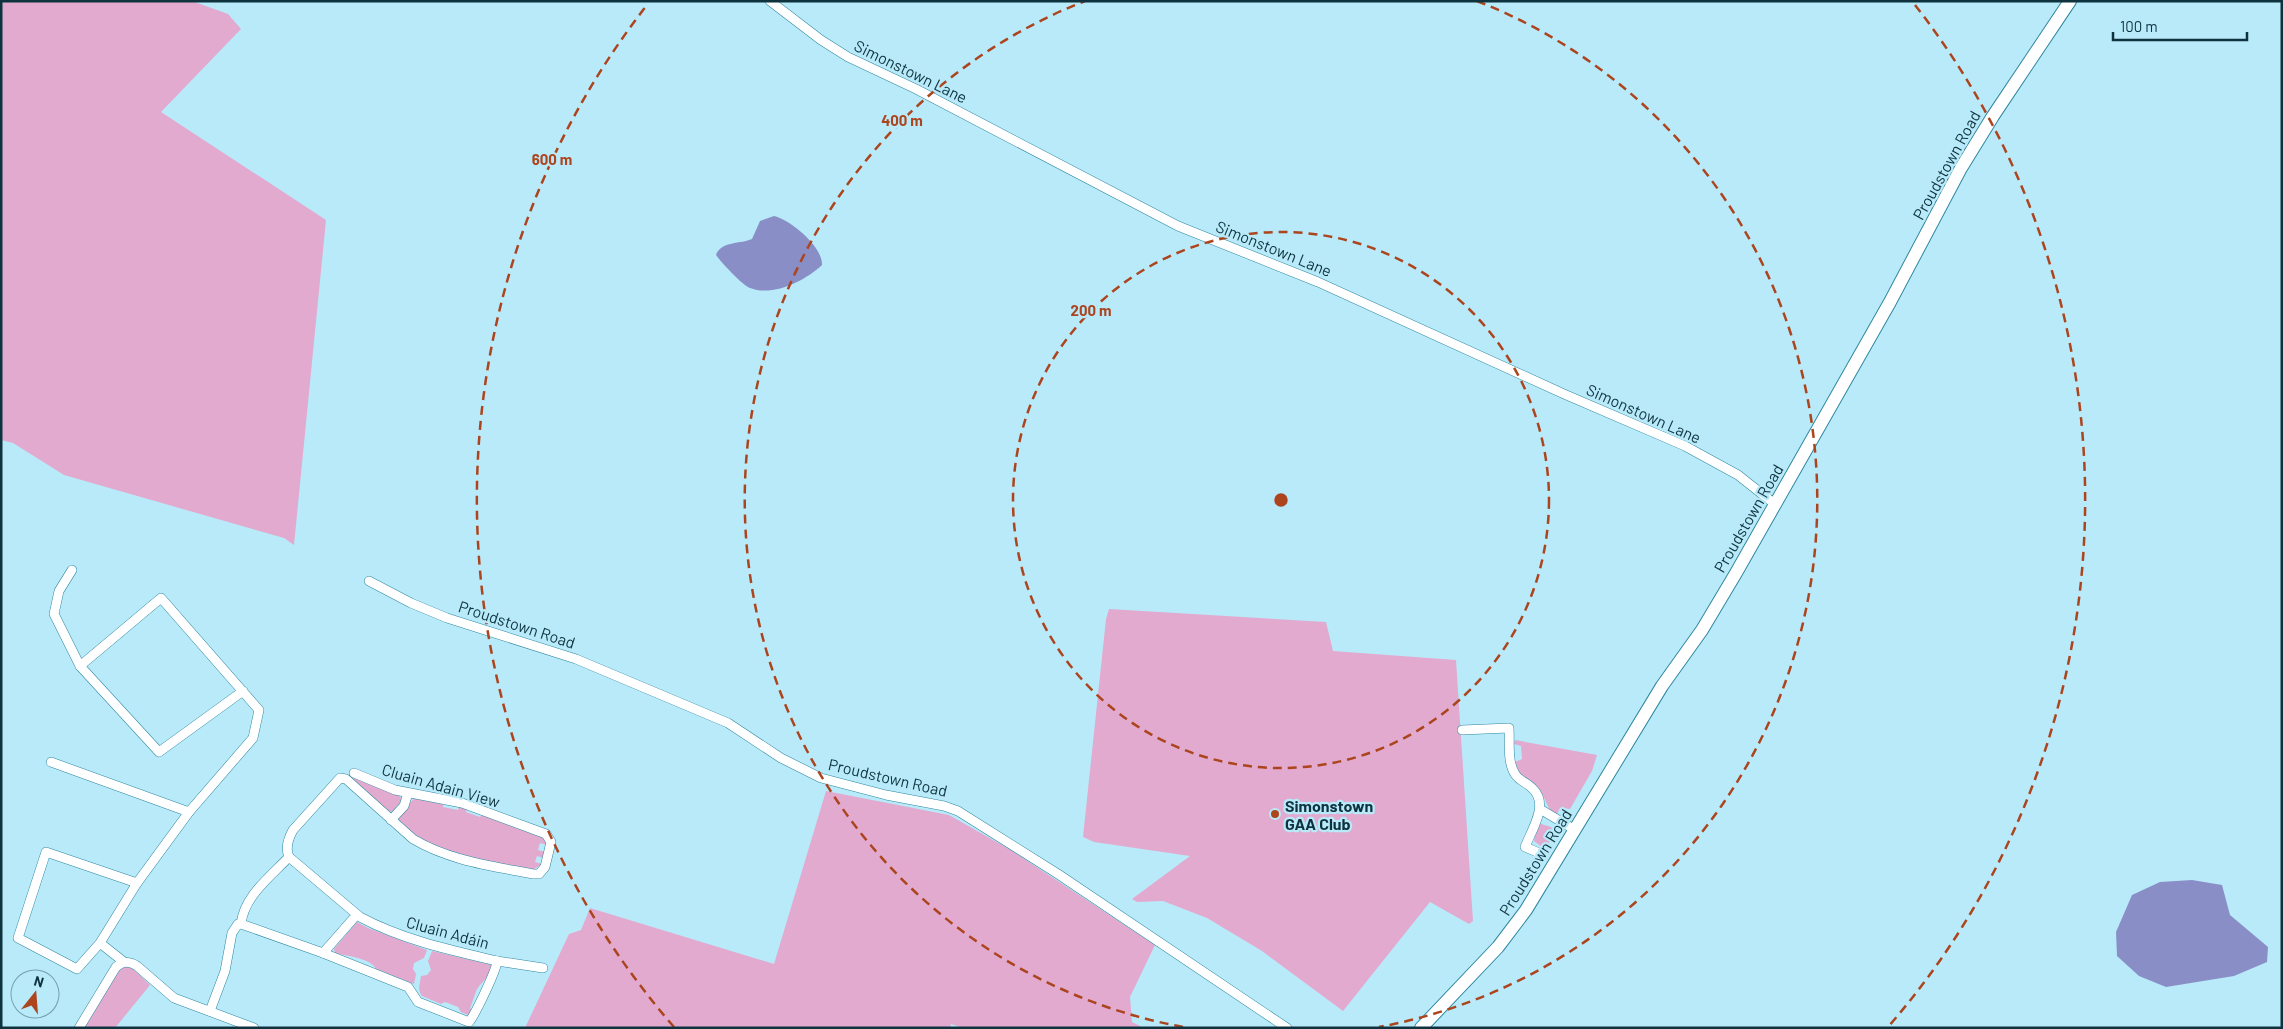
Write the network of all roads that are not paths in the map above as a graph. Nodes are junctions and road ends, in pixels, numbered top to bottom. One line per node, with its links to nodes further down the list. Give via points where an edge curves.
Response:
1 (770, 1): 3 (street, Simonstown Lane, via 848,57 916,89 1178,226 1318,282 1685,446 1738,475)
2 (2070, 1): 3 (main road, Proudstown Road, via 1961,168)
3 (1776, 505): 15 (main road, Proudstown Road, via 1702,630 1662,686)
4 (72, 570): 6 (street, via 58,590 54,614)
5 (369, 581): 29 (street, Proudstown Road, via 447,618 576,659 728,723 781,758 821,778 958,811)
6 (80, 666): 7 (street, via 159,752); 7 (street, via 161,598)
7 (244, 691): 13 (street, via 259,710 253,738)
8 (1462, 730): 12 (street, via 1509,728 1512,767 1518,778 1538,794)
9 (50, 762): 13 (street)
10 (354, 773): 11 (street, Cluain Adain View)
11 (408, 793): 14 (street, via 404,806); 14 (street, Cluain Adain View, via 462,803 546,834 552,842 545,867 540,874 533,874 457,859 423,845)
12 (1540, 809): 15 (street); 16 (street, via 1526,847)
13 (189, 812): 18 (street)
14 (391, 820): 17 (street, Cluain Adain View, via 346,779 340,778 292,830 288,838)
15 (1575, 830): 30 (main road, Proudstown Road, via 1526,910 1498,946)
16 (1537, 852)
17 (289, 857): 20 (street, via 249,900 242,912); 23 (street, Cluain Adáin, via 372,924 430,945)
18 (137, 883): 21 (street); 21 (street, via 46,852 18,938 76,969)
19 (352, 919): 22 (street)
20 (241, 924): 22 (street); 26 (street, via 232,933 225,971)
21 (100, 943): 24 (street)
22 (323, 953): 23 (street, Cluain Adáin, via 408,986 418,1002 469,1022 497,968)
23 (497, 961): 25 (street)
24 (124, 962): 26 (street, via 137,966 174,998); 27 (street, via 116,967)
25 (543, 968)
26 (210, 1012): 28 (street)
27 (79, 1028)
28 (254, 1028)
29 (1287, 1028)
30 (1421, 1028)

